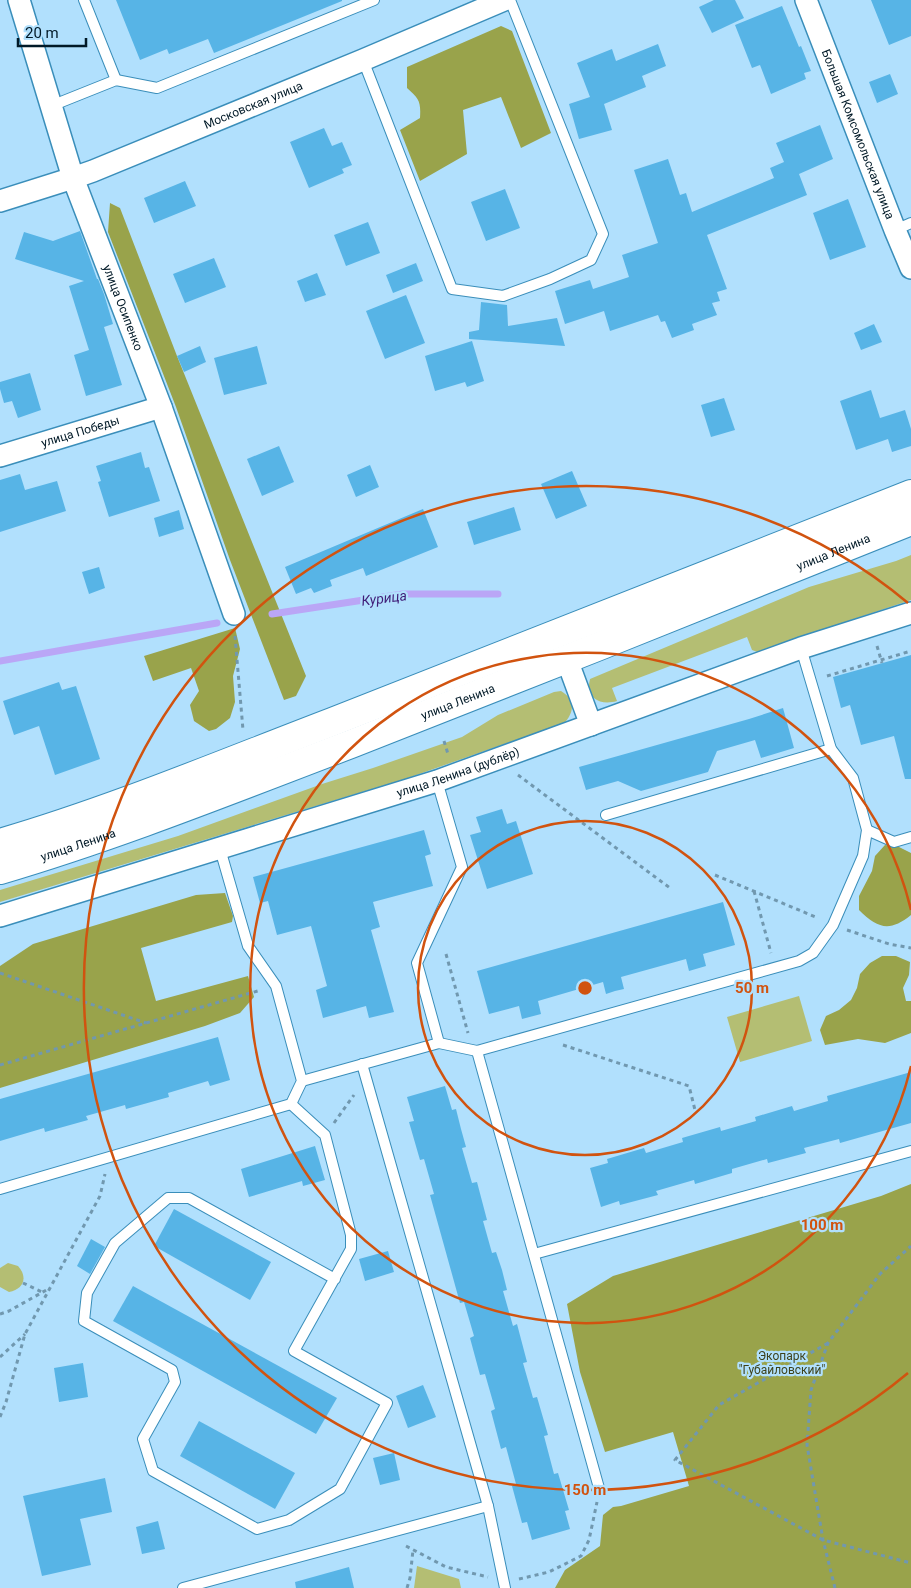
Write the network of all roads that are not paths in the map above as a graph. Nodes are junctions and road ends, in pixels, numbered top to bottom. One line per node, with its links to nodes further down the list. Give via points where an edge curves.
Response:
1 (20, 0): 9 (street, улица Осипенко)
2 (84, 0): 8 (lane)
3 (374, 0): 8 (lane, via 157,88)
4 (504, 0): 7 (street, Московская улица)
5 (510, 0): 7 (lane, via 603,234 591,260 550,279 503,296 452,289)
6 (806, 0): 12 (street, Большая Комсомольская улица)
7 (363, 60): 10 (street, Московская улица)
8 (116, 80): 9 (lane)
9 (51, 106): 10 (street, улица Осипенко)
10 (73, 178): 11 (street, Московская улица); 14 (street, улица Осипенко)
11 (0, 201)
12 (903, 227): 13 (street, Большая Комсомольская улица)
13 (911, 268)
14 (161, 407): 15 (street, улица Победы); 19 (street, улица Осипенко)
15 (0, 456)
16 (911, 494): 28 (main road, улица Ленина, via 233,760)
17 (911, 520): 21 (main road, улица Ленина)
18 (911, 613): 20 (street, улица Ленина (дублёр))
19 (234, 614)
20 (801, 648): 22 (street, улица Ленина (дублёр)); 23 (lane)
21 (567, 660): 22 (street); 30 (main road, улица Ленина, via 160,816)
22 (590, 725): 24 (street, улица Ленина (дублёр))
23 (831, 749): 25 (lane); 26 (lane, via 853,778)
24 (437, 781): 29 (street, улица Ленина (дублёр)); 32 (lane, via 462,867 417,963)
25 (606, 815)
26 (867, 830): 27 (lane, via 894,842); 33 (lane, via 863,856 832,925 813,953 775,967)
27 (911, 837)
28 (0, 842)
29 (220, 849): 31 (street, улица Ленина (дублёр)); 35 (lane, via 248,946 276,986)
30 (0, 870)
31 (0, 916)
32 (439, 1043): 33 (lane); 34 (lane)
33 (477, 1050): 39 (lane)
34 (362, 1064): 35 (lane); 42 (lane)
35 (302, 1081): 36 (lane)
36 (291, 1104): 38 (lane); 40 (lane, via 324,1135 352,1235 351,1249)
37 (911, 1151): 39 (lane)
38 (0, 1189)
39 (534, 1254): 41 (lane)
40 (334, 1279): 40 (lane, via 188,1198 168,1198 115,1243 87,1293 84,1321 172,1370 175,1382 143,1439 153,1471 257,1529 289,1520 340,1489 387,1403 294,1351)
41 (599, 1488)
42 (488, 1506): 43 (lane); 44 (lane)
43 (184, 1588)
44 (505, 1588)

